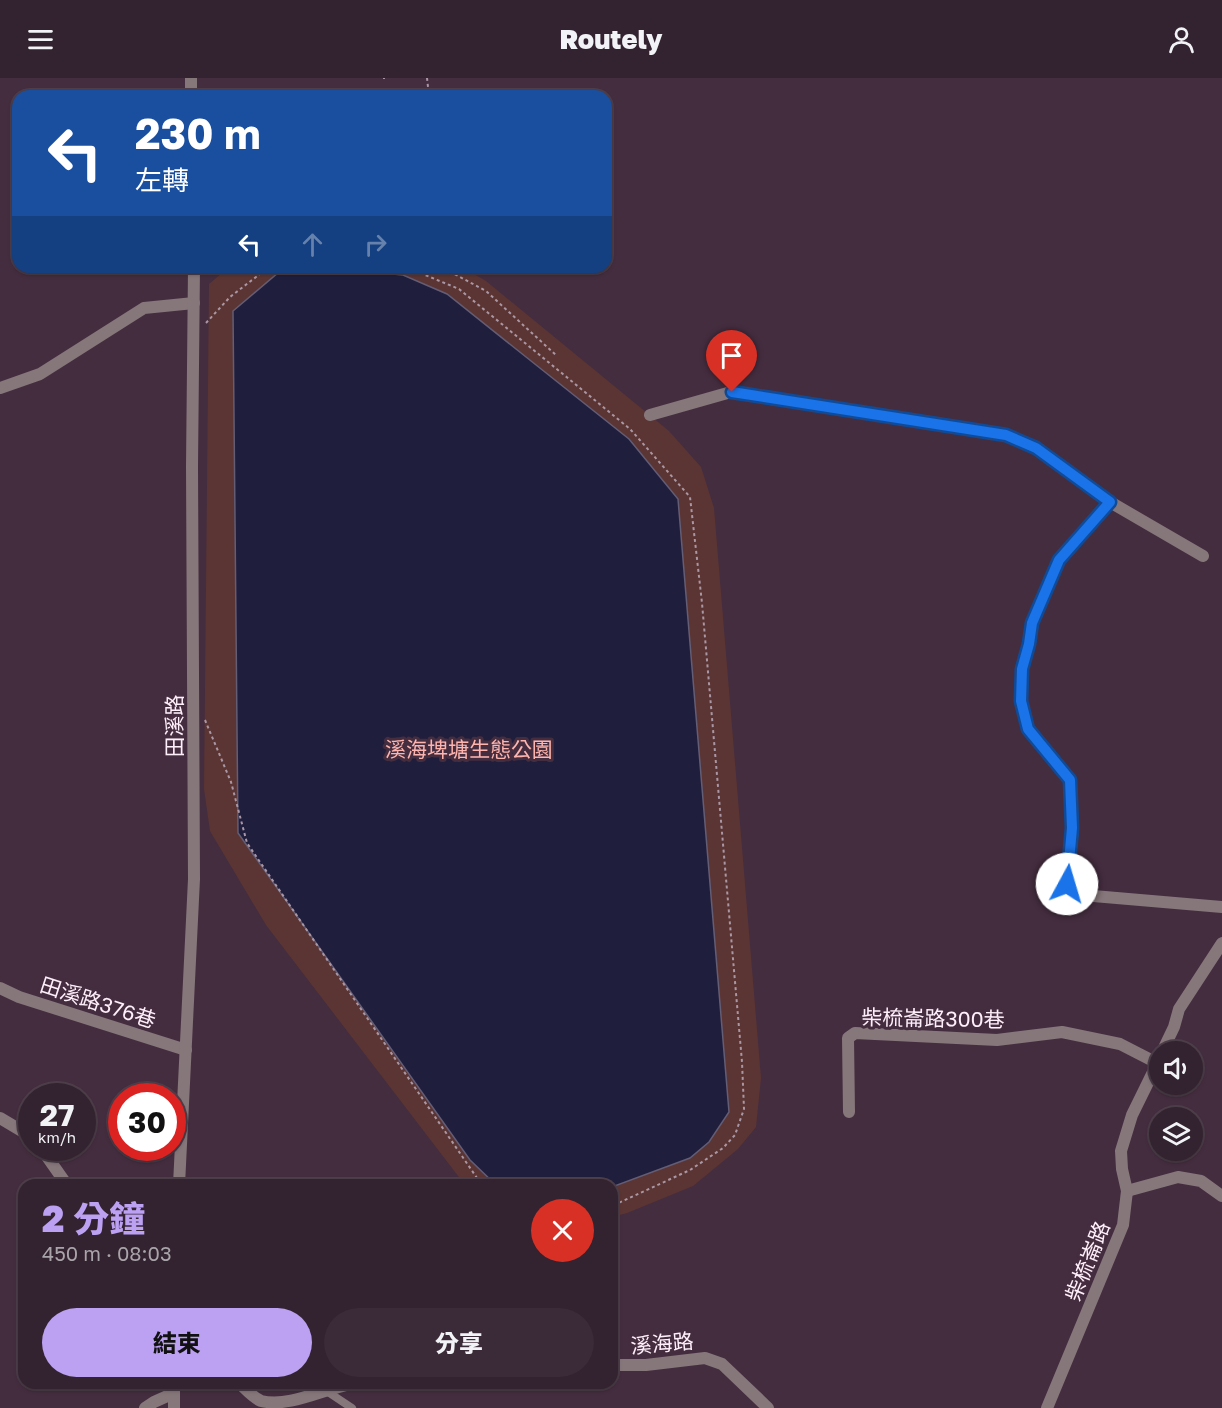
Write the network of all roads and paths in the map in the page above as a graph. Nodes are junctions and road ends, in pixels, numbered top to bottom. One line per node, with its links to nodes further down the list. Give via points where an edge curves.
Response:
1 (194, 273): 5 (street, 田溪路)
2 (261, 273): 6 (path, via 230,297 201,328)
3 (420, 273): 29 (path, via 459,290 630,429 690,496 744,1109 735,1135 723,1148 690,1170)
4 (453, 273): 7 (path, via 486,291)
5 (194, 303): 6 (street, 田溪路); 8 (street, via 144,308 40,374)
6 (194, 329): 12 (street, 田溪路)
7 (557, 356)
8 (0, 388)
9 (650, 415): 10 (street, via 732,392 1006,435 1036,448)
10 (1110, 502): 11 (street); 13 (street, via 1059,560 1032,623 1022,669 1021,701 1028,729 1070,780 1072,828 1067,884 1070,894)
11 (1203, 556)
12 (194, 706): 17 (street, 田溪路, via 194,879); 26 (path, via 208,723 224,762 247,843)
13 (1222, 907)
14 (1222, 943): 16 (street, 柴梳崙路, via 1179,1009)
15 (0, 988): 17 (street, 田溪路376巷)
16 (1168, 1041)
17 (186, 1050): 25 (street, 田溪路)
18 (1149, 1054): 20 (street, 柴梳崙路300巷, via 1062,1032 998,1040 855,1034 848,1038)
19 (1149, 1080): 27 (street, 柴梳崙路, via 1132,1115 1121,1151)
20 (849, 1112)
21 (0, 1118): 22 (street)
22 (18, 1129)
23 (50, 1161): 24 (street)
24 (63, 1179)
25 (179, 1179)
26 (478, 1179)
27 (1127, 1191): 28 (street, via 1178,1177 1201,1181); 40 (street, 柴梳崙路, via 1123,1225)
28 (1222, 1196)
29 (618, 1203)
30 (618, 1365): 39 (street, 溪海路, via 705,1359 722,1364)
31 (173, 1389): 36 (street)
32 (174, 1389): 37 (street)
33 (246, 1389): 35 (street, via 261,1401 274,1404 294,1403)
34 (335, 1389): 35 (street)
35 (328, 1392): 38 (lane)
36 (146, 1408)
37 (174, 1408)
38 (352, 1408)
39 (768, 1408)
40 (1047, 1408)

